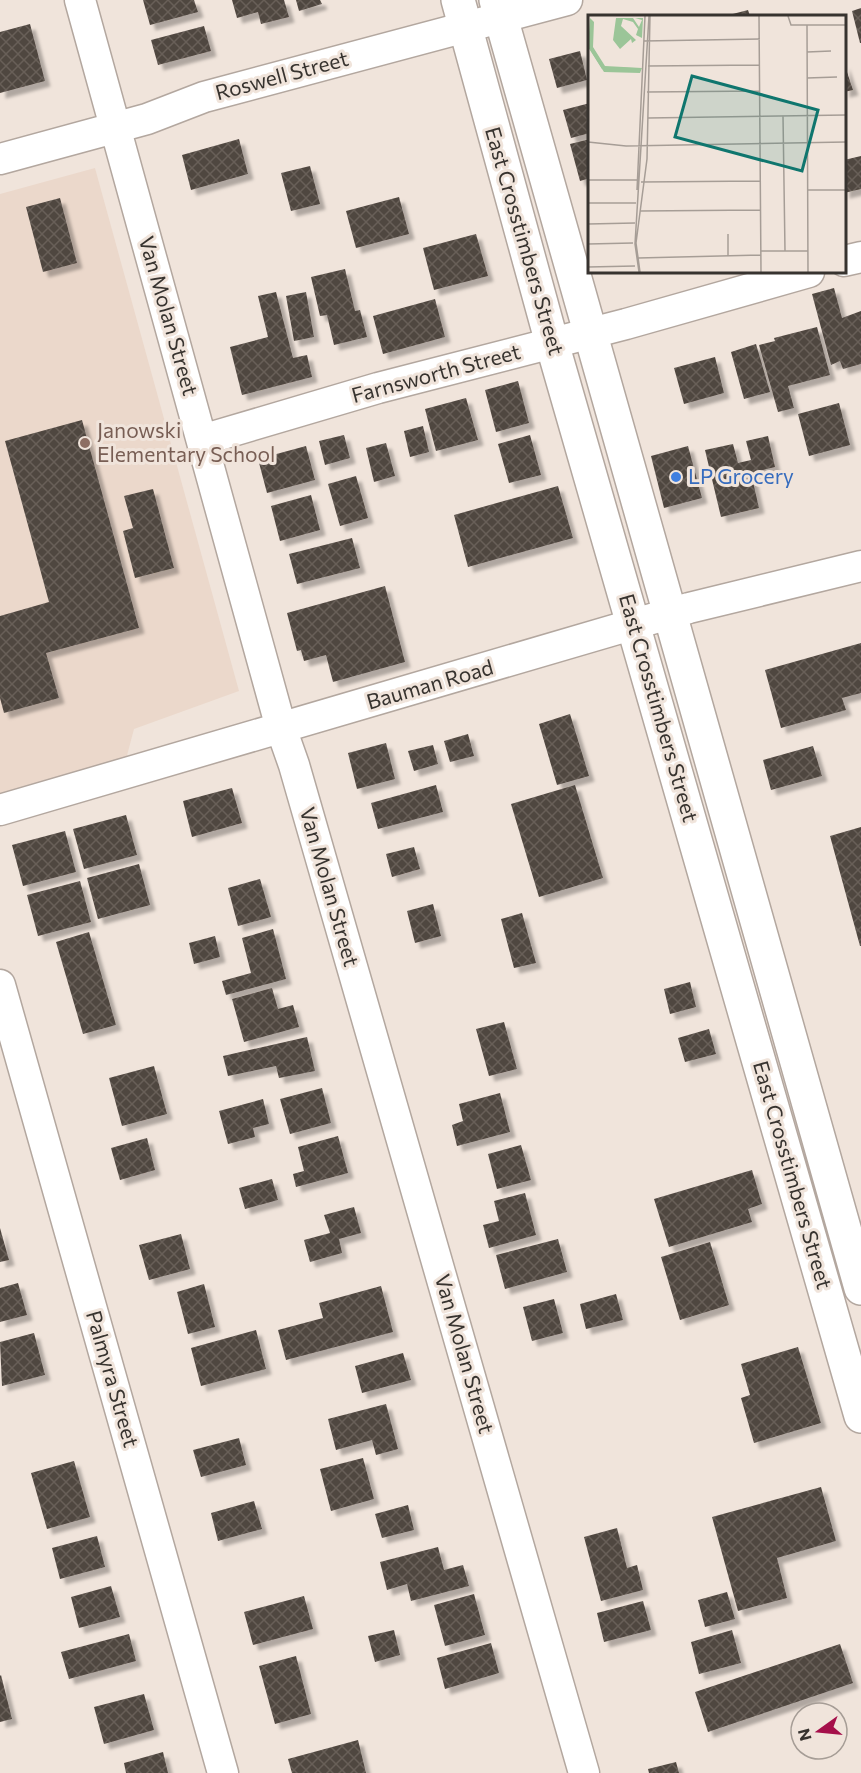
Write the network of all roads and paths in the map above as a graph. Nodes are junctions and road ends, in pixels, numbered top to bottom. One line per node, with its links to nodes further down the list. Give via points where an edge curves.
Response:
1 (80, 0): 5 (street, Van Molan Street)
2 (567, 0): 3 (street, Roswell Street)
3 (498, 8): 4 (street, Roswell Street); 10 (main road, East Crosstimbers Street)
4 (461, 13): 5 (street, Roswell Street); 11 (main road, East Crosstimbers Street)
5 (115, 127): 6 (street, Roswell Street); 12 (street, Van Molan Street)
6 (0, 159)
7 (861, 257): 8 (street)
8 (846, 261)
9 (805, 273): 10 (street, Farnsworth Street)
10 (591, 333): 11 (street, Farnsworth Street); 14 (main road, East Crosstimbers Street)
11 (552, 343): 12 (street, Farnsworth Street, via 378,388); 15 (main road, East Crosstimbers Street)
12 (202, 440): 16 (street, Van Molan Street)
13 (861, 566): 14 (street, Bauman Road)
14 (670, 614): 15 (street, Bauman Road); 18 (main road, East Crosstimbers Street)
15 (634, 625): 16 (street, Bauman Road); 19 (main road, East Crosstimbers Street)
16 (281, 728): 17 (street, Bauman Road); 26 (street, Van Molan Street)
17 (0, 810)
18 (758, 924): 19 (main road); 21 (main road, East Crosstimbers Street)
19 (723, 934): 22 (main road, East Crosstimbers Street)
20 (0, 985): 25 (street, Palmyra Street)
21 (838, 1211): 22 (main road); 23 (main road, East Crosstimbers Street)
22 (805, 1218): 24 (main road, East Crosstimbers Street)
23 (861, 1288)
24 (861, 1416)
25 (223, 1773)
26 (584, 1773)

